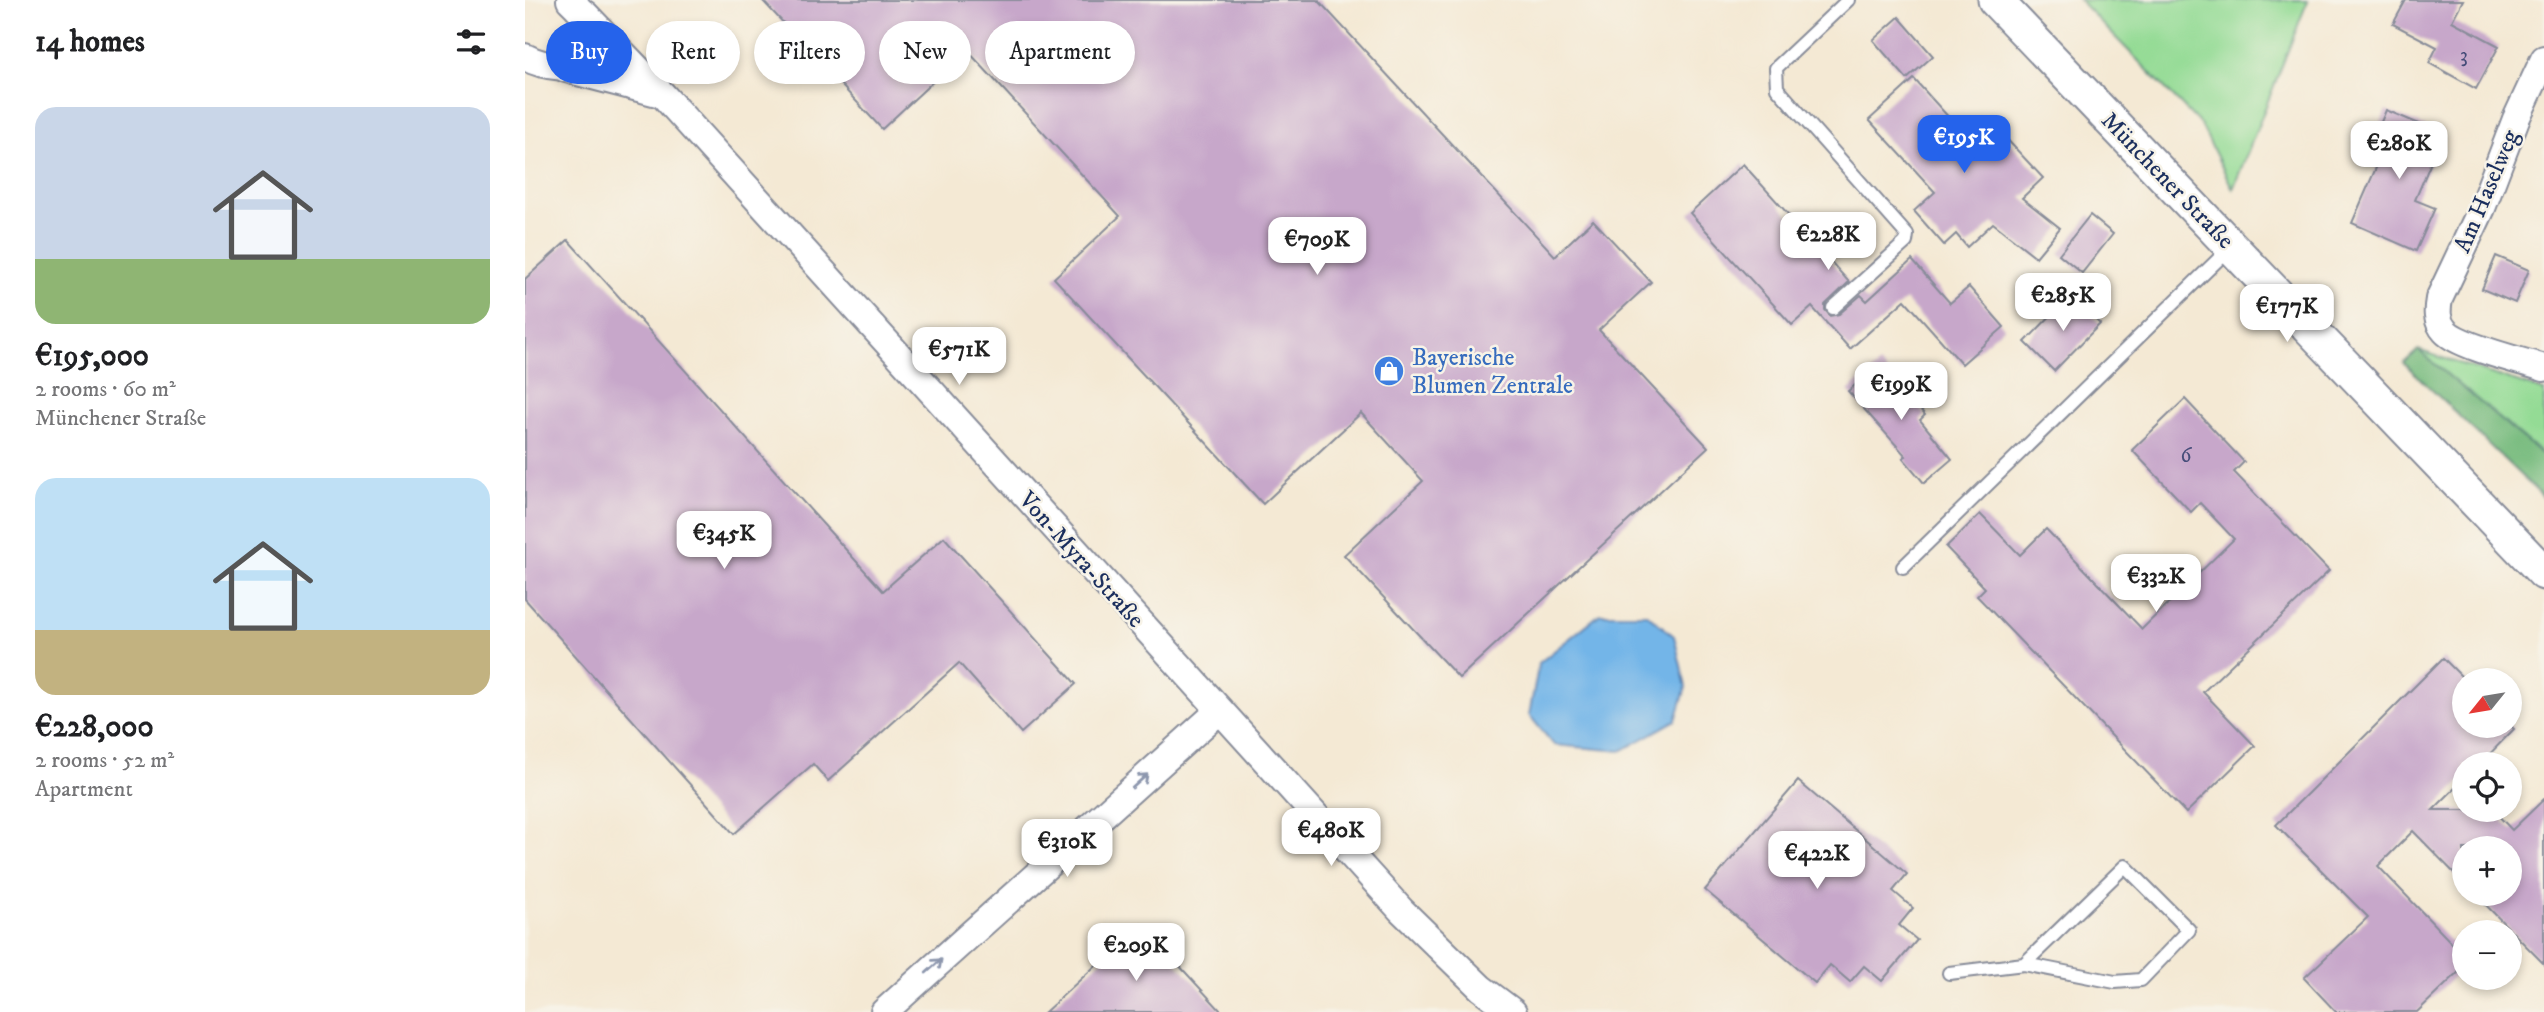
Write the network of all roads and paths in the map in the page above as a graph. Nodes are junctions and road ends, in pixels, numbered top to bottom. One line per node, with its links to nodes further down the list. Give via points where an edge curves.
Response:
1 (1849, 0): 10 (lane, via 1776,68 1777,88 1907,235 1906,242)
2 (1995, 0): 9 (street, Münchener Straße)
3 (577, 7): 8 (street, Von-Myra-Straße)
4 (525, 57): 6 (street, Von-Myra-Straße)
5 (2544, 59): 11 (street, Am Haselweg, via 2437,312 2447,334)
6 (546, 63)
7 (622, 84): 8 (street, Von-Myra-Straße)
8 (663, 95): 14 (street, Von-Myra-Straße)
9 (2232, 247): 12 (lane); 13 (street, Münchener Straße)
10 (1833, 309)
11 (2544, 368)
12 (1903, 566)
13 (2544, 573)
14 (1219, 711): 17 (street, one-way to 14); 18 (street, Von-Myra-Straße, via 1401,911 1481,988)
15 (2024, 964): 15 (lane, via 2115,982 2141,979 2189,930 2125,866); 16 (lane)
16 (1949, 973)
17 (884, 1012)
18 (1513, 1012)

